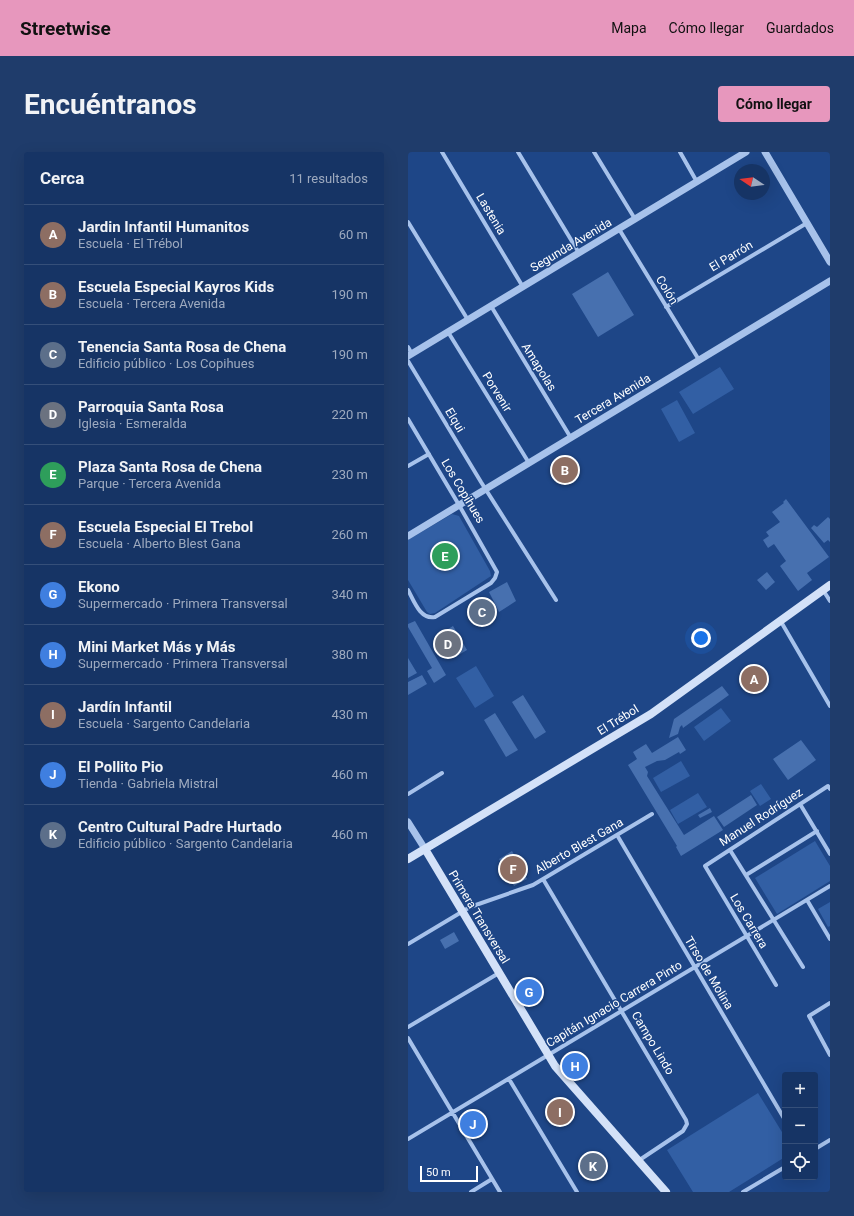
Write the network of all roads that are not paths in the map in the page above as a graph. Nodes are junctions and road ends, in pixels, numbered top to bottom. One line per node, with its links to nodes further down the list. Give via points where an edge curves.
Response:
1 (442, 152): 15 (street, Lastenia)
2 (518, 152): 12 (street)
3 (594, 152): 8 (street)
4 (680, 152): 7 (street)
5 (746, 152): 7 (street, Segunda Avenida)
6 (765, 152): 10 (street)
7 (697, 182): 8 (street, Segunda Avenida)
8 (635, 219): 11 (street, Segunda Avenida)
9 (408, 222): 18 (street)
10 (807, 223): 13 (street); 17 (street, El Parrón)
11 (619, 229): 12 (street, Segunda Avenida); 17 (street, Colón)
12 (579, 253): 15 (street, Segunda Avenida)
13 (830, 262)
14 (830, 281): 22 (street, Tercera Avenida)
15 (524, 287): 16 (street, Segunda Avenida)
16 (491, 306): 18 (street, Segunda Avenida); 25 (street, Amapolas)
17 (666, 307): 22 (street, Colón)
18 (468, 320): 19 (street, Segunda Avenida)
19 (448, 332): 21 (street, Segunda Avenida); 27 (street, Porvenir)
20 (408, 347): 21 (street)
21 (410, 355)
22 (699, 360): 25 (street, Tercera Avenida)
23 (408, 361): 29 (street, Elqui)
24 (408, 419): 26 (street, Los Copihues)
25 (571, 438): 27 (street, Tercera Avenida)
26 (429, 454): 28 (street); 30 (street, Los Copihues)
27 (529, 463): 29 (street, Tercera Avenida)
28 (408, 466)
29 (486, 489): 30 (street, Tercera Avenida); 34 (street, Elqui)
30 (460, 505): 31 (street, Tercera Avenida); 33 (street, Los Copihues, via 494,566 496,575 491,583 438,616 429,618 421,612)
31 (408, 536)
32 (827, 587): 35 (street); 36 (main road, El Trébol)
33 (408, 590)
34 (556, 600)
35 (830, 601)
36 (780, 620): 37 (street); 46 (main road, El Trébol, via 641,720)
37 (830, 706)
38 (442, 773): 40 (street)
39 (829, 787): 41 (street, Manuel Rodríguez)
40 (408, 794)
41 (800, 804): 44 (street); 47 (street, Manuel Rodríguez)
42 (652, 814): 45 (street, Alberto Blest Gana)
43 (408, 822): 46 (street, Primera Transversal)
44 (816, 832): 48 (street); 51 (street)
45 (617, 835): 52 (street, Alberto Blest Gana); 60 (street, Tirso de Molina)
46 (425, 849): 49 (main road, El Trébol); 55 (main road, Primera Transversal)
47 (730, 850): 50 (street, Manuel Rodríguez); 51 (street)
48 (830, 854)
49 (408, 859)
50 (705, 866): 57 (street, Los Carrera)
51 (746, 875): 56 (street)
52 (543, 879): 55 (street, Alberto Blest Gana, via 527,888 483,902); 65 (street, Campo Lindo)
53 (830, 886): 54 (street, Capitán Ignacio Carrera Pinto)
54 (807, 900): 56 (street, Capitán Ignacio Carrera Pinto); 58 (street)
55 (462, 912): 59 (street, Alberto Blest Gana); 62 (main road, Primera Transversal)
56 (774, 920): 57 (street, Capitán Ignacio Carrera Pinto); 61 (street)
57 (746, 936): 60 (street, Capitán Ignacio Carrera Pinto); 63 (street, Los Carrera)
58 (830, 939)
59 (408, 944)
60 (694, 967): 65 (street, Capitán Ignacio Carrera Pinto); 72 (street, Tirso de Molina)
61 (803, 968)
62 (499, 973): 66 (street); 68 (main road, Primera Transversal)
63 (776, 985)
64 (830, 1003): 69 (street, via 809,1016)
65 (622, 1010): 68 (street, Capitán Ignacio Carrera Pinto); 76 (street, Campo Lindo, via 687,1122 683,1130)
66 (408, 1028)
67 (408, 1038): 71 (street)
68 (548, 1055): 70 (street, Capitán Ignacio Carrera Pinto); 76 (main road, Primera Transversal)
69 (830, 1055)
70 (509, 1079): 71 (street, Capitán Ignacio Carrera Pinto); 81 (street)
71 (453, 1112): 73 (street, Capitán Ignacio Carrera Pinto); 78 (street)
72 (782, 1115)
73 (408, 1139)
74 (830, 1140): 75 (street)
75 (818, 1147)
76 (638, 1161): 82 (main road, Primera Transversal)
77 (782, 1169): 83 (street)
78 (492, 1179): 79 (street); 80 (street)
79 (471, 1192)
80 (500, 1192)
81 (577, 1192)
82 (666, 1192)
83 (743, 1192)

